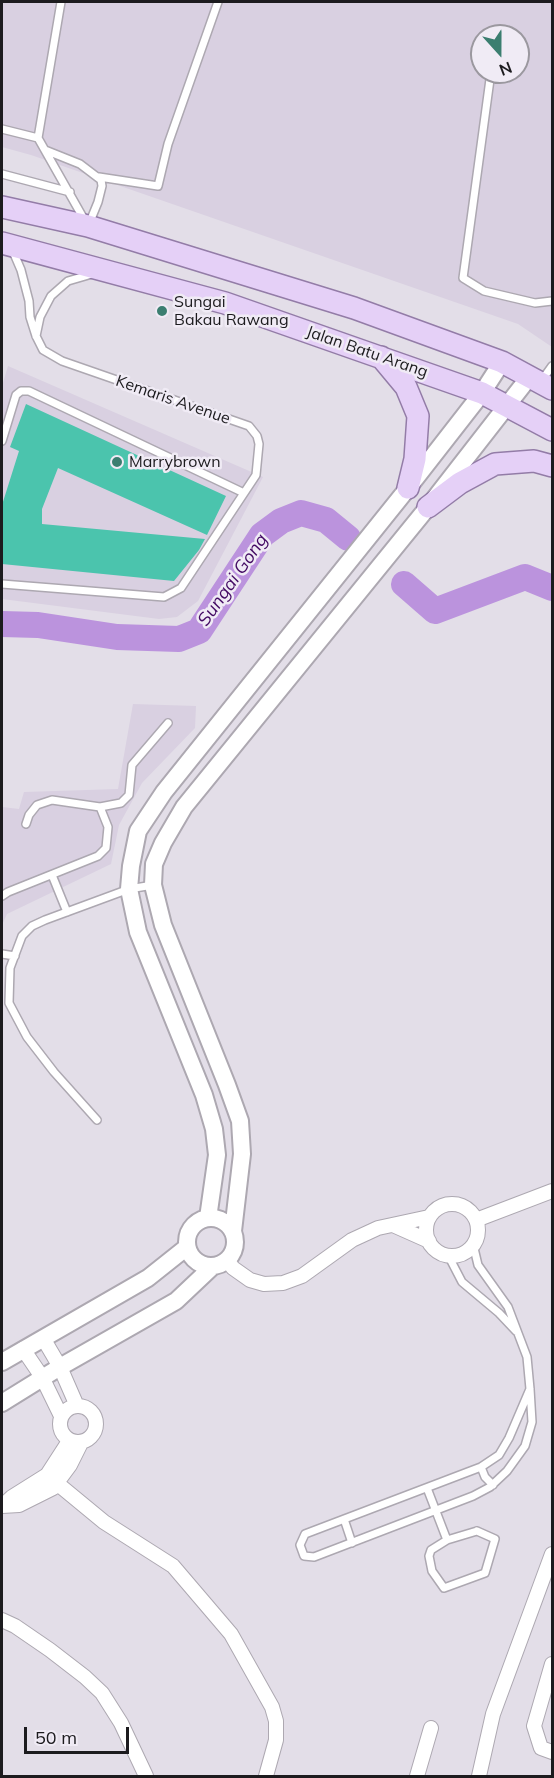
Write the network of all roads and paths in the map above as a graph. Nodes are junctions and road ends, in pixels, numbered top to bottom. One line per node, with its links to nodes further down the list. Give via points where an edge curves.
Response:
1 (61, 2): 5 (lane)
2 (218, 2): 8 (lane, via 168,144 158,186)
3 (489, 84): 14 (lane, via 463,278 484,291 535,303)
4 (2, 129): 5 (lane)
5 (38, 138): 6 (lane)
6 (45, 150): 8 (lane, via 80,164); 9 (lane)
7 (2, 174): 9 (lane)
8 (99, 177): 11 (lane, via 102,186)
9 (70, 192): 11 (lane)
10 (2, 207): 11 (main road)
11 (88, 226): 17 (main road, via 354,308)
12 (6, 245): 13 (main road, Jalan Batu Arang); 15 (lane, via 21,270)
13 (104, 271): 15 (lane, via 68,281 51,296); 16 (main road, Jalan Batu Arang, via 225,303)
14 (552, 301)
15 (36, 336): 25 (lane, Kemaris Avenue, via 44,350 62,361 249,426 259,444 256,475)
16 (380, 356): 19 (main road, Jalan Batu Arang); 24 (main road, via 406,387 418,416)
17 (502, 362): 18 (main road); 19 (street)
18 (544, 378): 20 (street)
19 (482, 393): 20 (main road, Jalan Batu Arang); 24 (street)
20 (508, 406): 21 (main road, Jalan Batu Arang); 26 (street)
21 (552, 430)
22 (2, 441): 25 (lane, via 16,395 29,391)
23 (552, 466): 26 (main road, via 534,461 495,464)
24 (408, 488): 33 (street, via 164,792 138,831)
25 (244, 493): 27 (lane, Kemaris Avenue, via 181,588 164,597)
26 (428, 507): 32 (street, via 184,807 154,864)
27 (2, 584)
28 (168, 723): 29 (lane, via 132,765 125,800)
29 (100, 807): 30 (lane, via 52,800 37,805); 31 (lane, via 108,827 106,848 98,856)
30 (26, 824)
31 (52, 874): 34 (lane); 35 (lane)
32 (153, 885): 33 (lane); 44 (street, via 163,925 240,1121 242,1154)
33 (129, 889): 35 (lane); 41 (street, via 138,932 214,1129 217,1155)
34 (2, 896)
35 (66, 912): 37 (lane, via 32,926 22,936)
36 (2, 954): 37 (lane)
37 (15, 956): 38 (lane, via 10,968 9,1003 34,1046)
38 (97, 1120)
39 (552, 1191): 42 (street)
40 (429, 1217): 42 (street, via 441,1206 458,1204); 43 (street); 45 (street)
41 (208, 1218): 44 (street, via 222,1221); 47 (street, via 189,1231)
42 (476, 1220): 46 (street)
43 (393, 1225): 45 (street); 49 (street, via 352,1240 302,1276 283,1283 250,1280)
44 (232, 1231): 49 (street, via 235,1246)
45 (429, 1241): 48 (street, via 440,1253)
46 (473, 1244): 48 (street, via 462,1253); 51 (lane, via 478,1265 508,1307)
47 (186, 1247): 50 (street, via 198,1264); 52 (street, via 148,1278)
48 (448, 1255): 51 (lane, via 462,1282)
49 (227, 1260): 50 (street)
50 (212, 1267): 55 (street, via 176,1301)
51 (519, 1335): 57 (lane, via 527,1357)
52 (43, 1338): 53 (street); 55 (street)
53 (23, 1349): 54 (street); 56 (street)
54 (2, 1362)
55 (60, 1367): 56 (street); 59 (street)
56 (42, 1377): 58 (street); 60 (street)
57 (530, 1389): 62 (lane, via 499,1455); 64 (lane, via 532,1422 525,1446)
58 (2, 1403)
59 (77, 1406): 60 (street); 61 (street, via 89,1409 96,1419 95,1432 87,1441)
60 (61, 1416): 61 (street, via 61,1433)
61 (75, 1442): 63 (street)
62 (481, 1467): 64 (lane); 65 (lane)
63 (52, 1479): 66 (street, via 45,1493 19,1505); 77 (street, via 104,1522 173,1566 231,1634 276,1721 276,1740)
64 (493, 1485): 67 (lane)
65 (427, 1488): 67 (lane); 68 (lane)
66 (2, 1506)
67 (435, 1511): 69 (lane); 70 (lane)
68 (344, 1519): 70 (lane); 70 (lane, via 304,1534 300,1545 304,1556 314,1557)
69 (447, 1540): 69 (lane, via 431,1550 429,1556 432,1571 444,1588 485,1573 495,1539 477,1531)
70 (352, 1543)
71 (552, 1554): 79 (street, via 493,1714)
72 (2, 1620): 76 (street, via 50,1650 102,1694 121,1723)
73 (552, 1664): 75 (street, via 534,1726)
74 (431, 1728): 78 (street)
75 (547, 1750)
76 (146, 1776)
77 (266, 1776)
78 (417, 1776)
79 (479, 1776)

